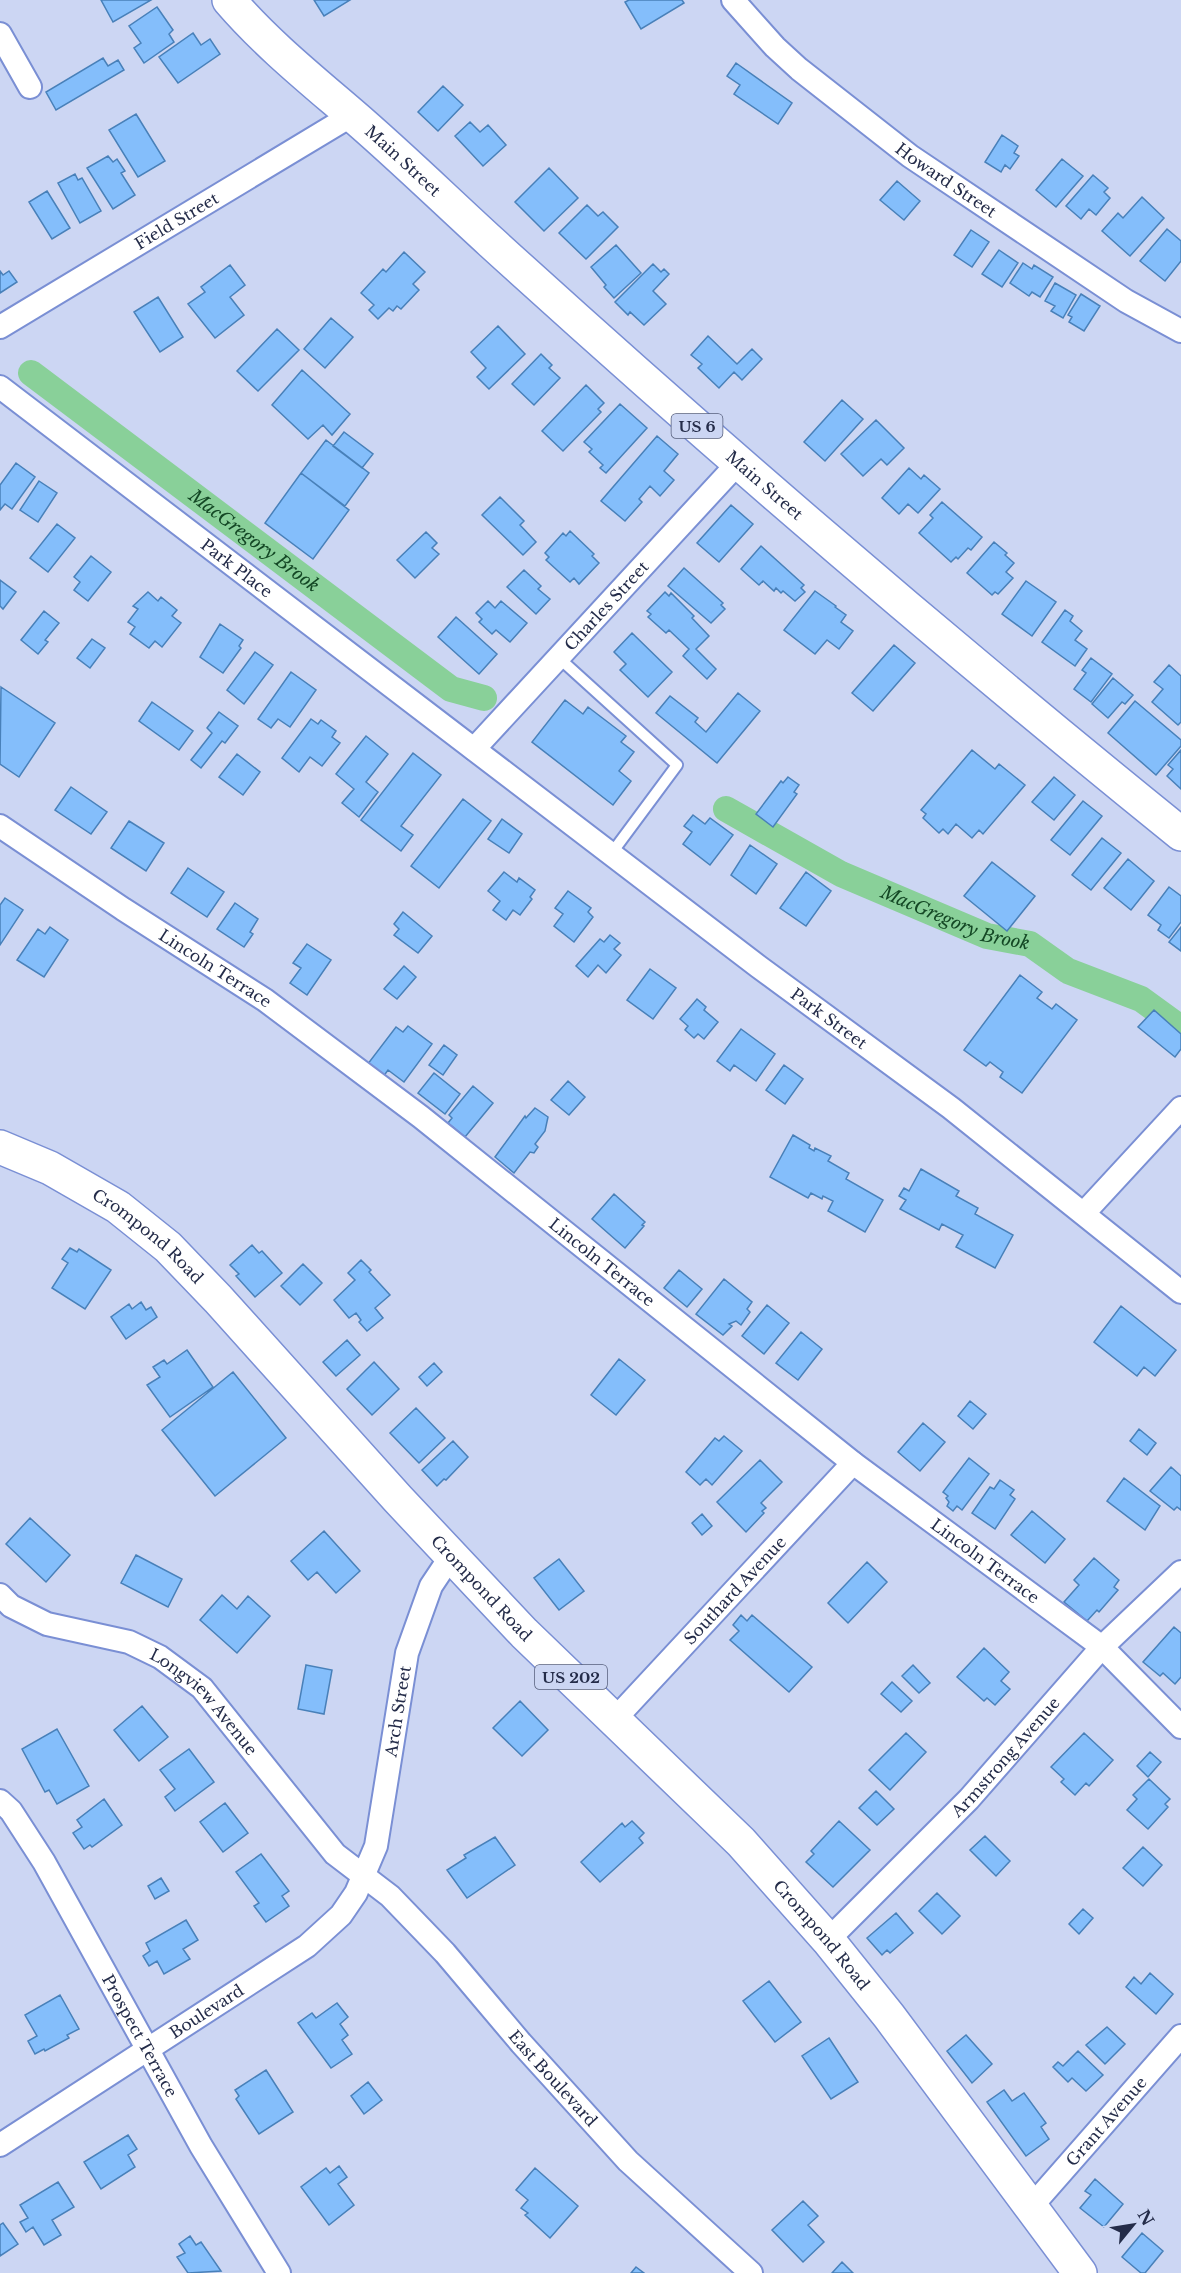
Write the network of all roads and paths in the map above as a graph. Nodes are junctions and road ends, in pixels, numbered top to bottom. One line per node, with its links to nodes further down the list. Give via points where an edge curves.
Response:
1 (230, 0): 5 (main road, Main Street / US 6, via 301,72)
2 (733, 0): 7 (street, Howard Street, via 799,69 910,156 1126,301)
3 (0, 34): 4 (street)
4 (30, 87)
5 (352, 114): 6 (street, Field Street); 9 (main road, Main Street / US 6)
6 (0, 327)
7 (1181, 331)
8 (0, 387): 11 (street, Park Place)
9 (739, 462): 10 (street, Charles Street); 13 (main road, Main Street / US 6, via 951,646)
10 (559, 658): 11 (street, Charles Street); 14 (lane, via 677,765)
11 (474, 749): 14 (street, Park Street)
12 (0, 826): 19 (street, Lincoln Terrace, via 266,1000 421,1117)
13 (1181, 834)
14 (611, 854): 17 (street, Park Street, via 951,1108)
15 (1181, 1108): 17 (street)
16 (0, 1147): 20 (main road, Crompond Road / US 202, via 50,1168 118,1207 168,1247)
17 (1084, 1213): 18 (street, Park Street)
18 (1181, 1292)
19 (854, 1463): 23 (street, Lincoln Terrace); 24 (street, Southard Avenue)
20 (451, 1556): 24 (main road, Crompond Road / US 202, via 524,1633); 27 (street, Arch Street, via 431,1586 407,1653 376,1846)
21 (1181, 1572): 23 (street, Armstrong Avenue)
22 (0, 1594): 27 (street, Longview Avenue, via 11,1606 47,1624 129,1642 160,1657 202,1688 335,1854)
23 (1102, 1647): 25 (street, Lincoln Terrace); 28 (street, Armstrong Avenue, via 969,1799)
24 (615, 1719): 28 (main road, Crompond Road / US 202, via 741,1842)
25 (1181, 1727)
26 (0, 1801): 30 (street, Prospect Terrace, via 11,1811 44,1862)
27 (363, 1876): 30 (street, Boulevard, via 341,1915 307,1946); 34 (street, East Boulevard, via 390,1896 445,1953 628,2161)
28 (828, 1940): 32 (main road, Crompond Road / US 202)
29 (1181, 2036): 32 (street, Grant Avenue)
30 (147, 2050): 31 (street, Boulevard); 33 (street, Prospect Terrace)
31 (0, 2145)
32 (1031, 2207): 35 (main road, Crompond Road / US 202)
33 (279, 2273)
34 (751, 2273)
35 (1080, 2273)

